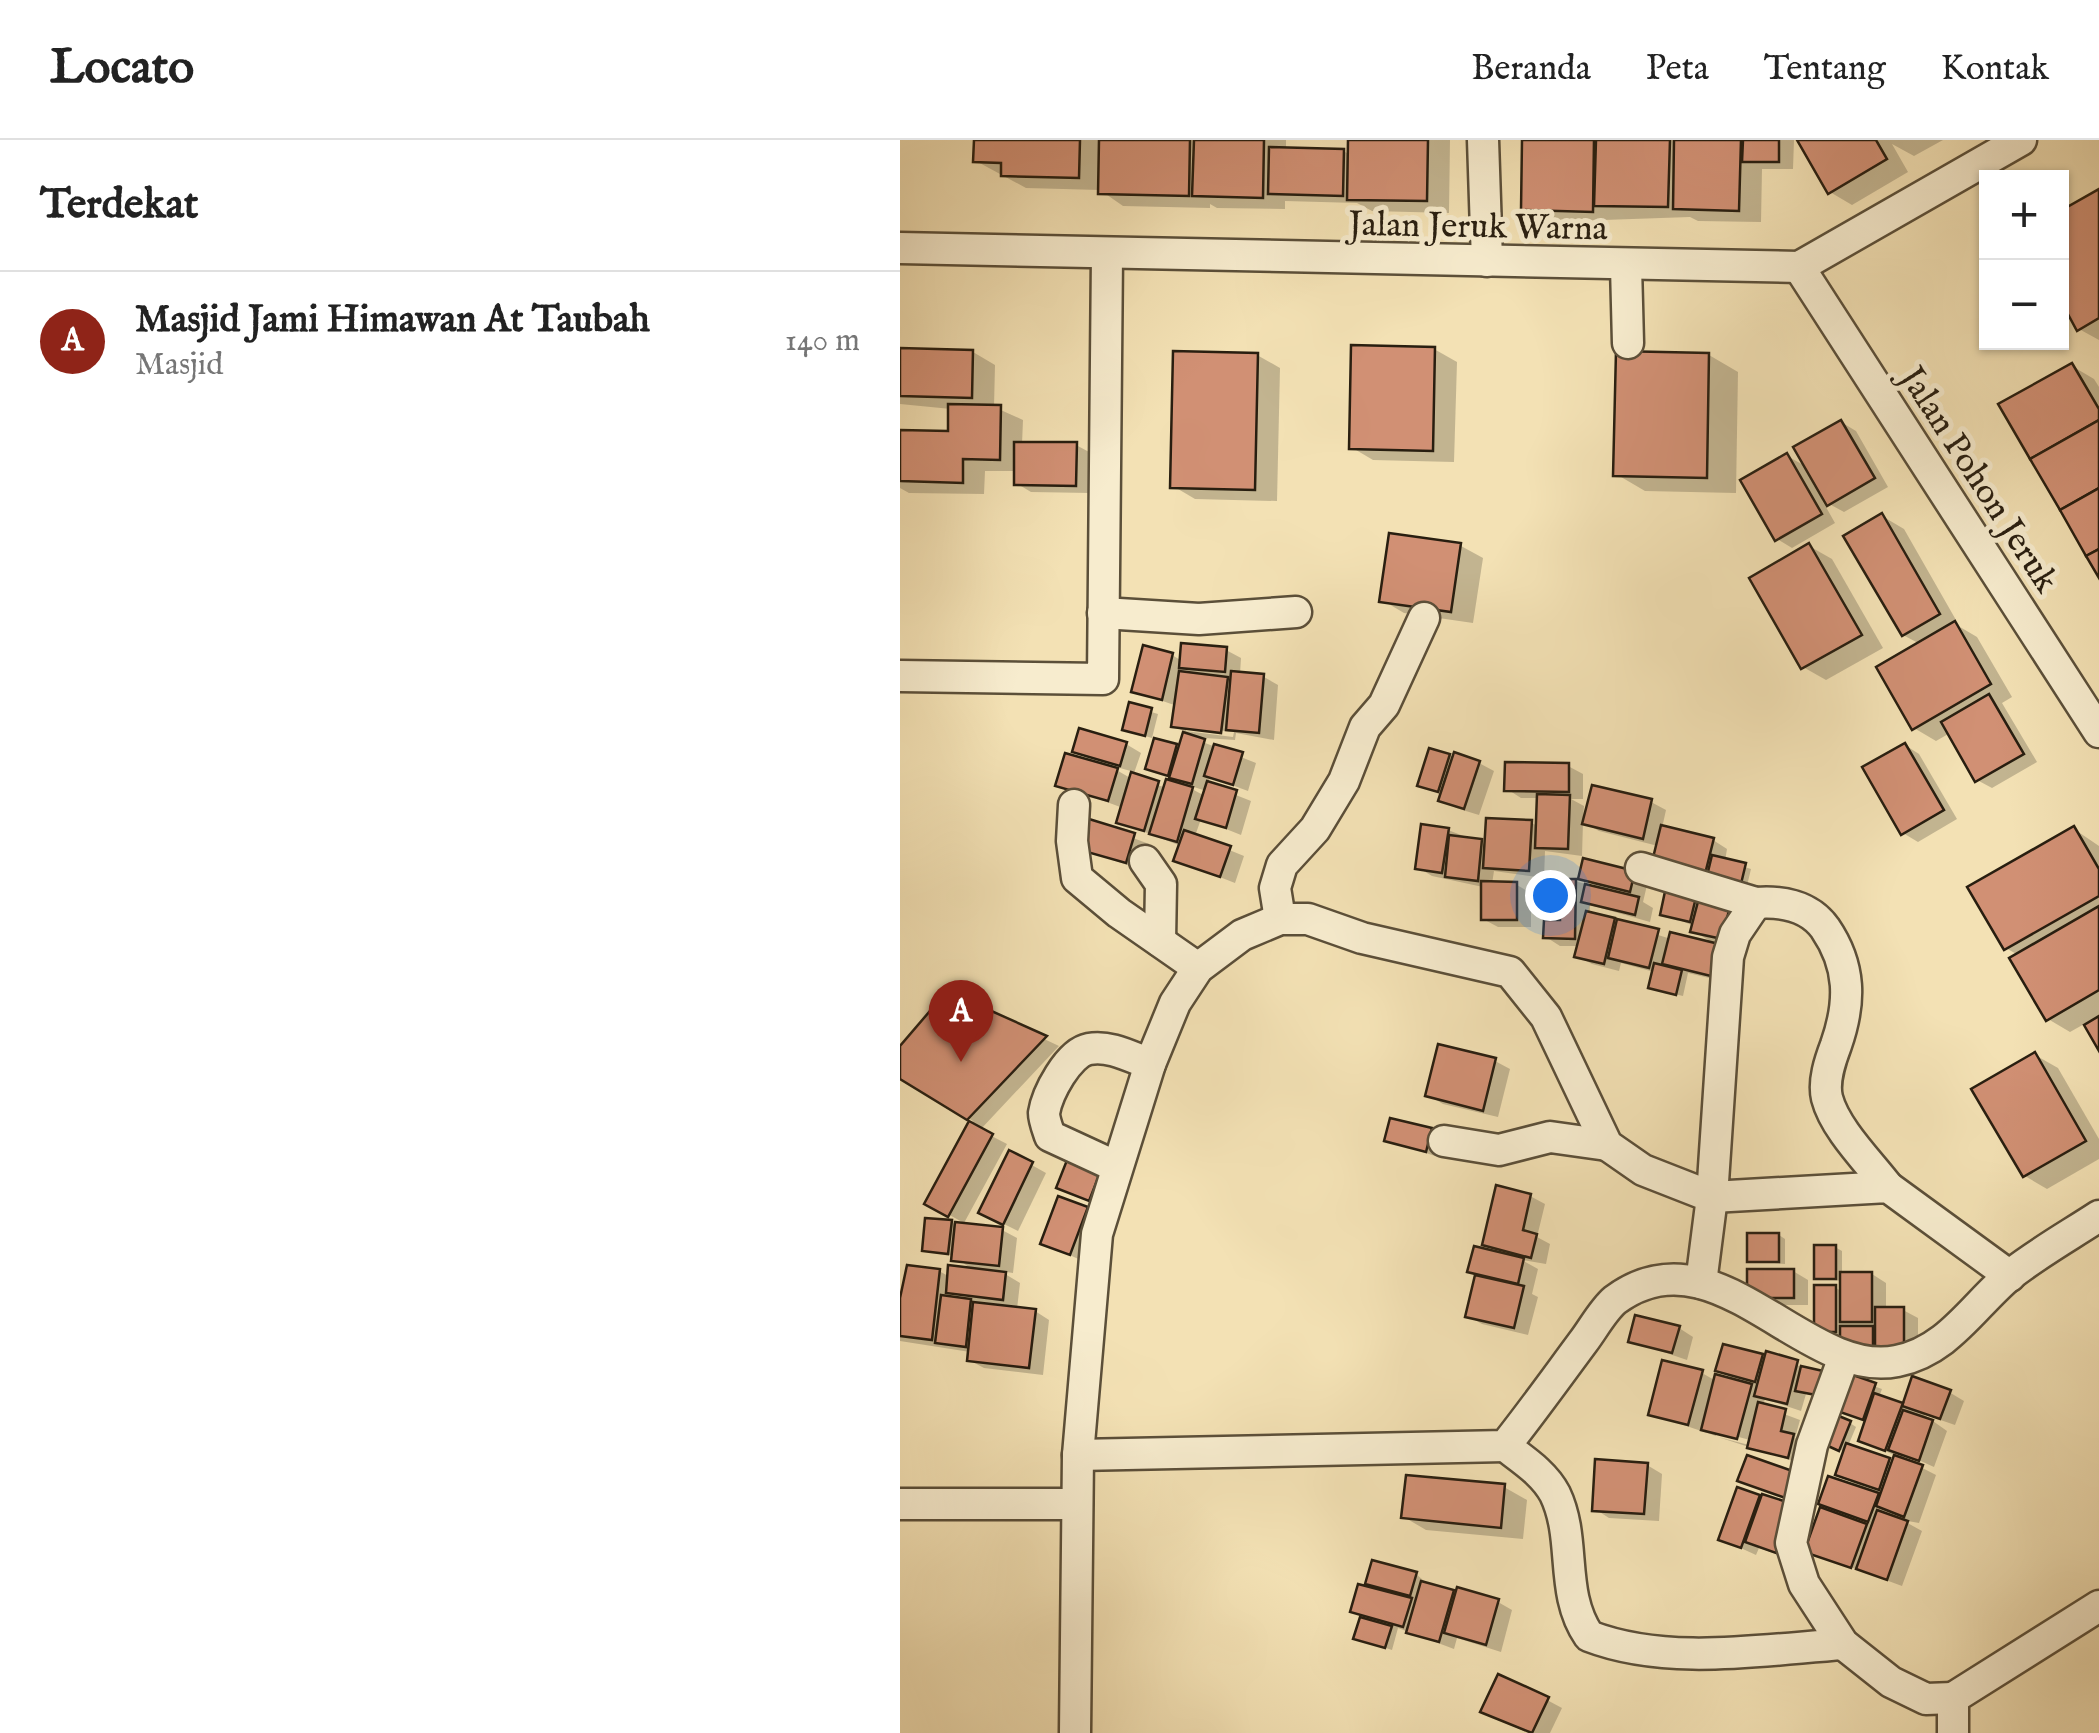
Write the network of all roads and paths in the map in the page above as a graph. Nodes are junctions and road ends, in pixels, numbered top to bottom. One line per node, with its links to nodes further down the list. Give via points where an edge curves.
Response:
1 (1484, 140): 5 (street)
2 (2021, 140): 7 (street, Jalan Jeruk Warna)
3 (900, 248): 4 (street, Jalan Jeruk Warna)
4 (1107, 255): 5 (street, Jalan Jeruk Warna); 9 (street)
5 (1488, 261): 6 (street, Jalan Jeruk Warna)
6 (1626, 266): 7 (street, Jalan Jeruk Warna); 8 (street)
7 (1799, 266): 13 (street, Jalan Pohon Jeruk)
8 (1628, 343)
9 (1102, 612): 10 (street, via 1199,619); 12 (street, via 1102,678)
10 (1296, 612)
11 (1424, 618): 18 (street, via 1344,781 1315,829 1282,865 1275,888)
12 (900, 676)
13 (2099, 732)
14 (1074, 804): 19 (street, via 1077,878)
15 (1145, 861): 19 (street, via 1161,884)
16 (1642, 868): 17 (street)
17 (1756, 903): 25 (street, via 1775,901 1816,916 1841,956 1848,987 1827,1099); 26 (street, via 1728,957)
18 (1280, 920): 20 (street, via 1242,935); 23 (street, via 1308,920 1510,972 1546,1017)
19 (1160, 942): 20 (street)
20 (1198, 968): 21 (street)
21 (1150, 1064): 24 (street); 24 (street, via 1115,1050 1076,1054 1044,1114 1050,1136)
22 (1444, 1141): 23 (street, via 1499,1150 1550,1137)
23 (1607, 1145): 26 (street, via 1644,1170)
24 (1115, 1166): 32 (street, via 1089,1288)
25 (1888, 1187): 26 (street); 28 (street)
26 (1712, 1197): 29 (street)
27 (2099, 1216): 28 (street)
28 (2010, 1276): 30 (street, via 1928,1350 1870,1364)
29 (1701, 1283): 30 (street, via 1763,1309); 31 (street, via 1664,1282 1614,1301)
30 (1844, 1357): 36 (street, via 1812,1445 1790,1542 1804,1584)
31 (1505, 1446): 32 (street); 36 (street, via 1537,1470 1554,1494 1570,1598 1589,1636 1670,1652)
32 (1078, 1455): 34 (street)
33 (900, 1504): 34 (street)
34 (1076, 1504): 38 (street)
35 (2099, 1606): 37 (street)
36 (1843, 1644): 37 (street, via 1891,1682 1926,1699)
37 (1953, 1698): 39 (street)
38 (1075, 1733)
39 (1953, 1733)

